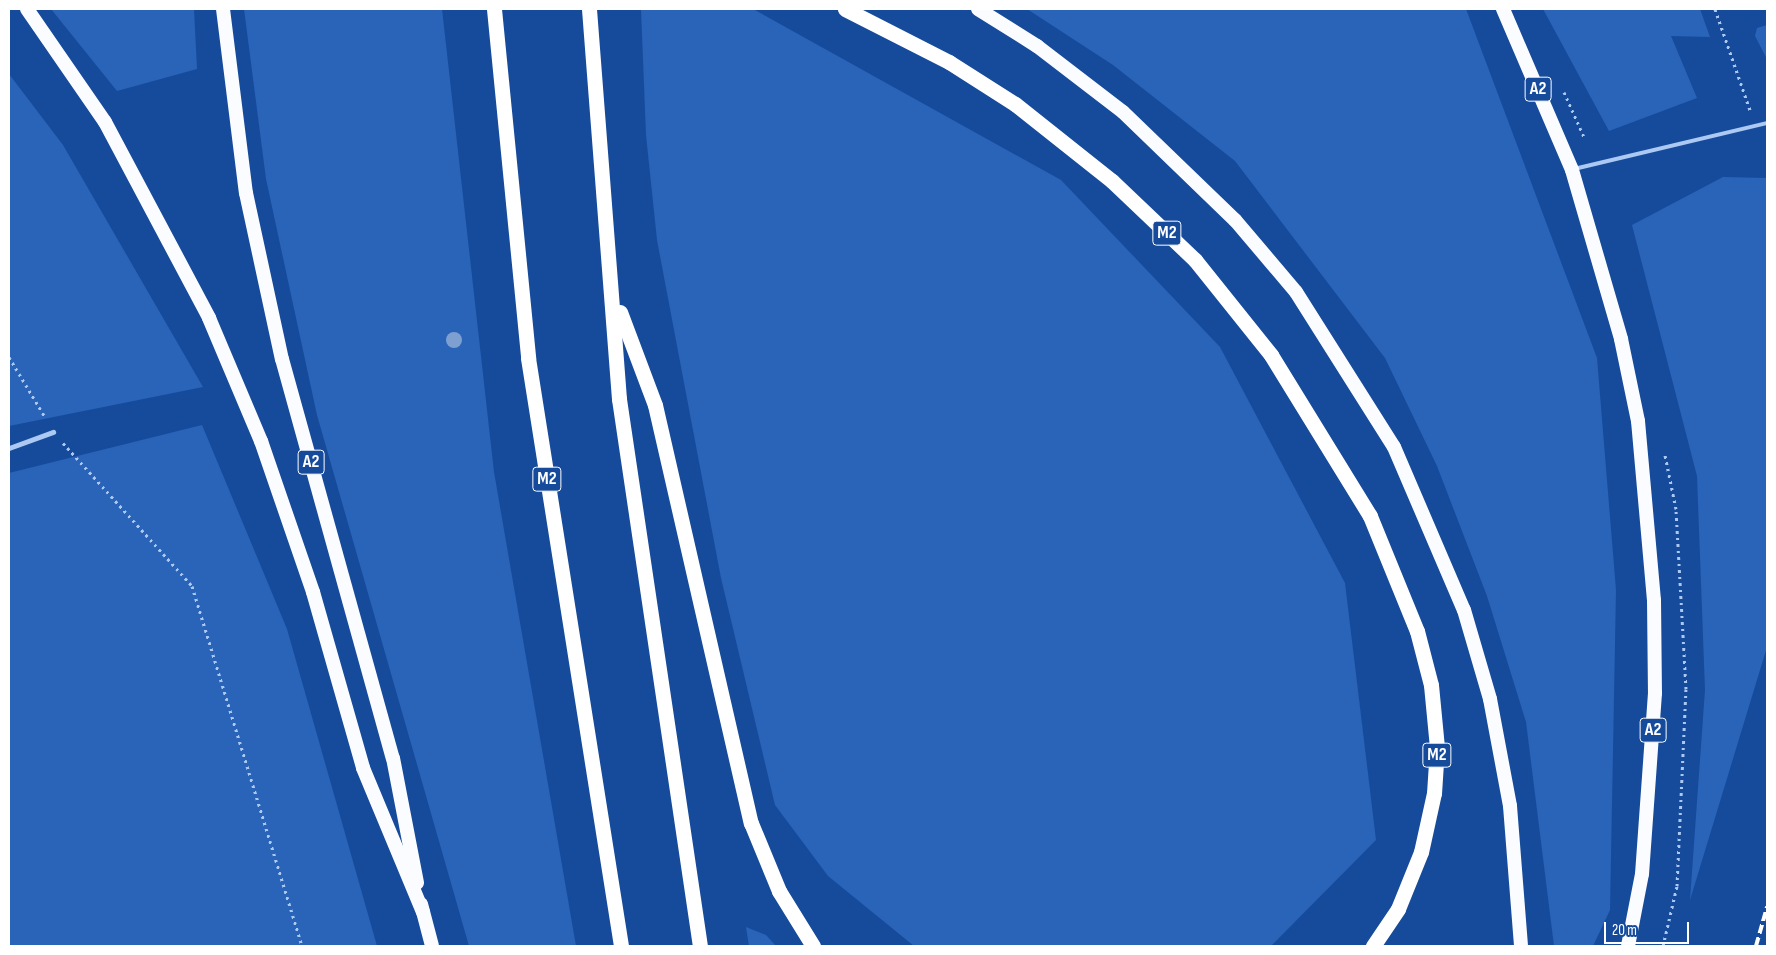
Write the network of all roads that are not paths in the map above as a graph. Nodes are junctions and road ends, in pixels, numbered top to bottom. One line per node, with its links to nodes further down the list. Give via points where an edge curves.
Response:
1 (27, 9): 13 (highway, via 105,122 210,318 261,441 307,573 362,768)
2 (223, 9): 13 (highway, A2, via 246,194 274,320 393,758)
3 (494, 9): 15 (highway, M2, via 528,358)
4 (589, 9): 10 (highway)
5 (845, 9): 18 (highway, M2, via 949,62 1015,104 1112,181 1195,260 1271,355 1370,516 1417,631 1431,685 1437,747 1434,793 1421,852 1398,909)
6 (978, 9): 19 (highway, via 1037,46 1123,112 1235,220 1296,292 1394,447 1464,610 1490,699 1510,806)
7 (1503, 9): 9 (highway, A2)
8 (1767, 123): 9 (lane)
9 (1572, 170): 20 (highway, A2, via 1622,339 1638,421 1654,600 1650,780 1642,874)
10 (615, 299): 16 (highway, via 619,399); 17 (highway, via 655,405 751,823 779,891)
11 (53, 432): 12 (street)
12 (9, 448)
13 (422, 912): 14 (highway, A2)
14 (432, 946)
15 (621, 946)
16 (700, 946)
17 (813, 946)
18 (1373, 946)
19 (1521, 946)
20 (1628, 946)

